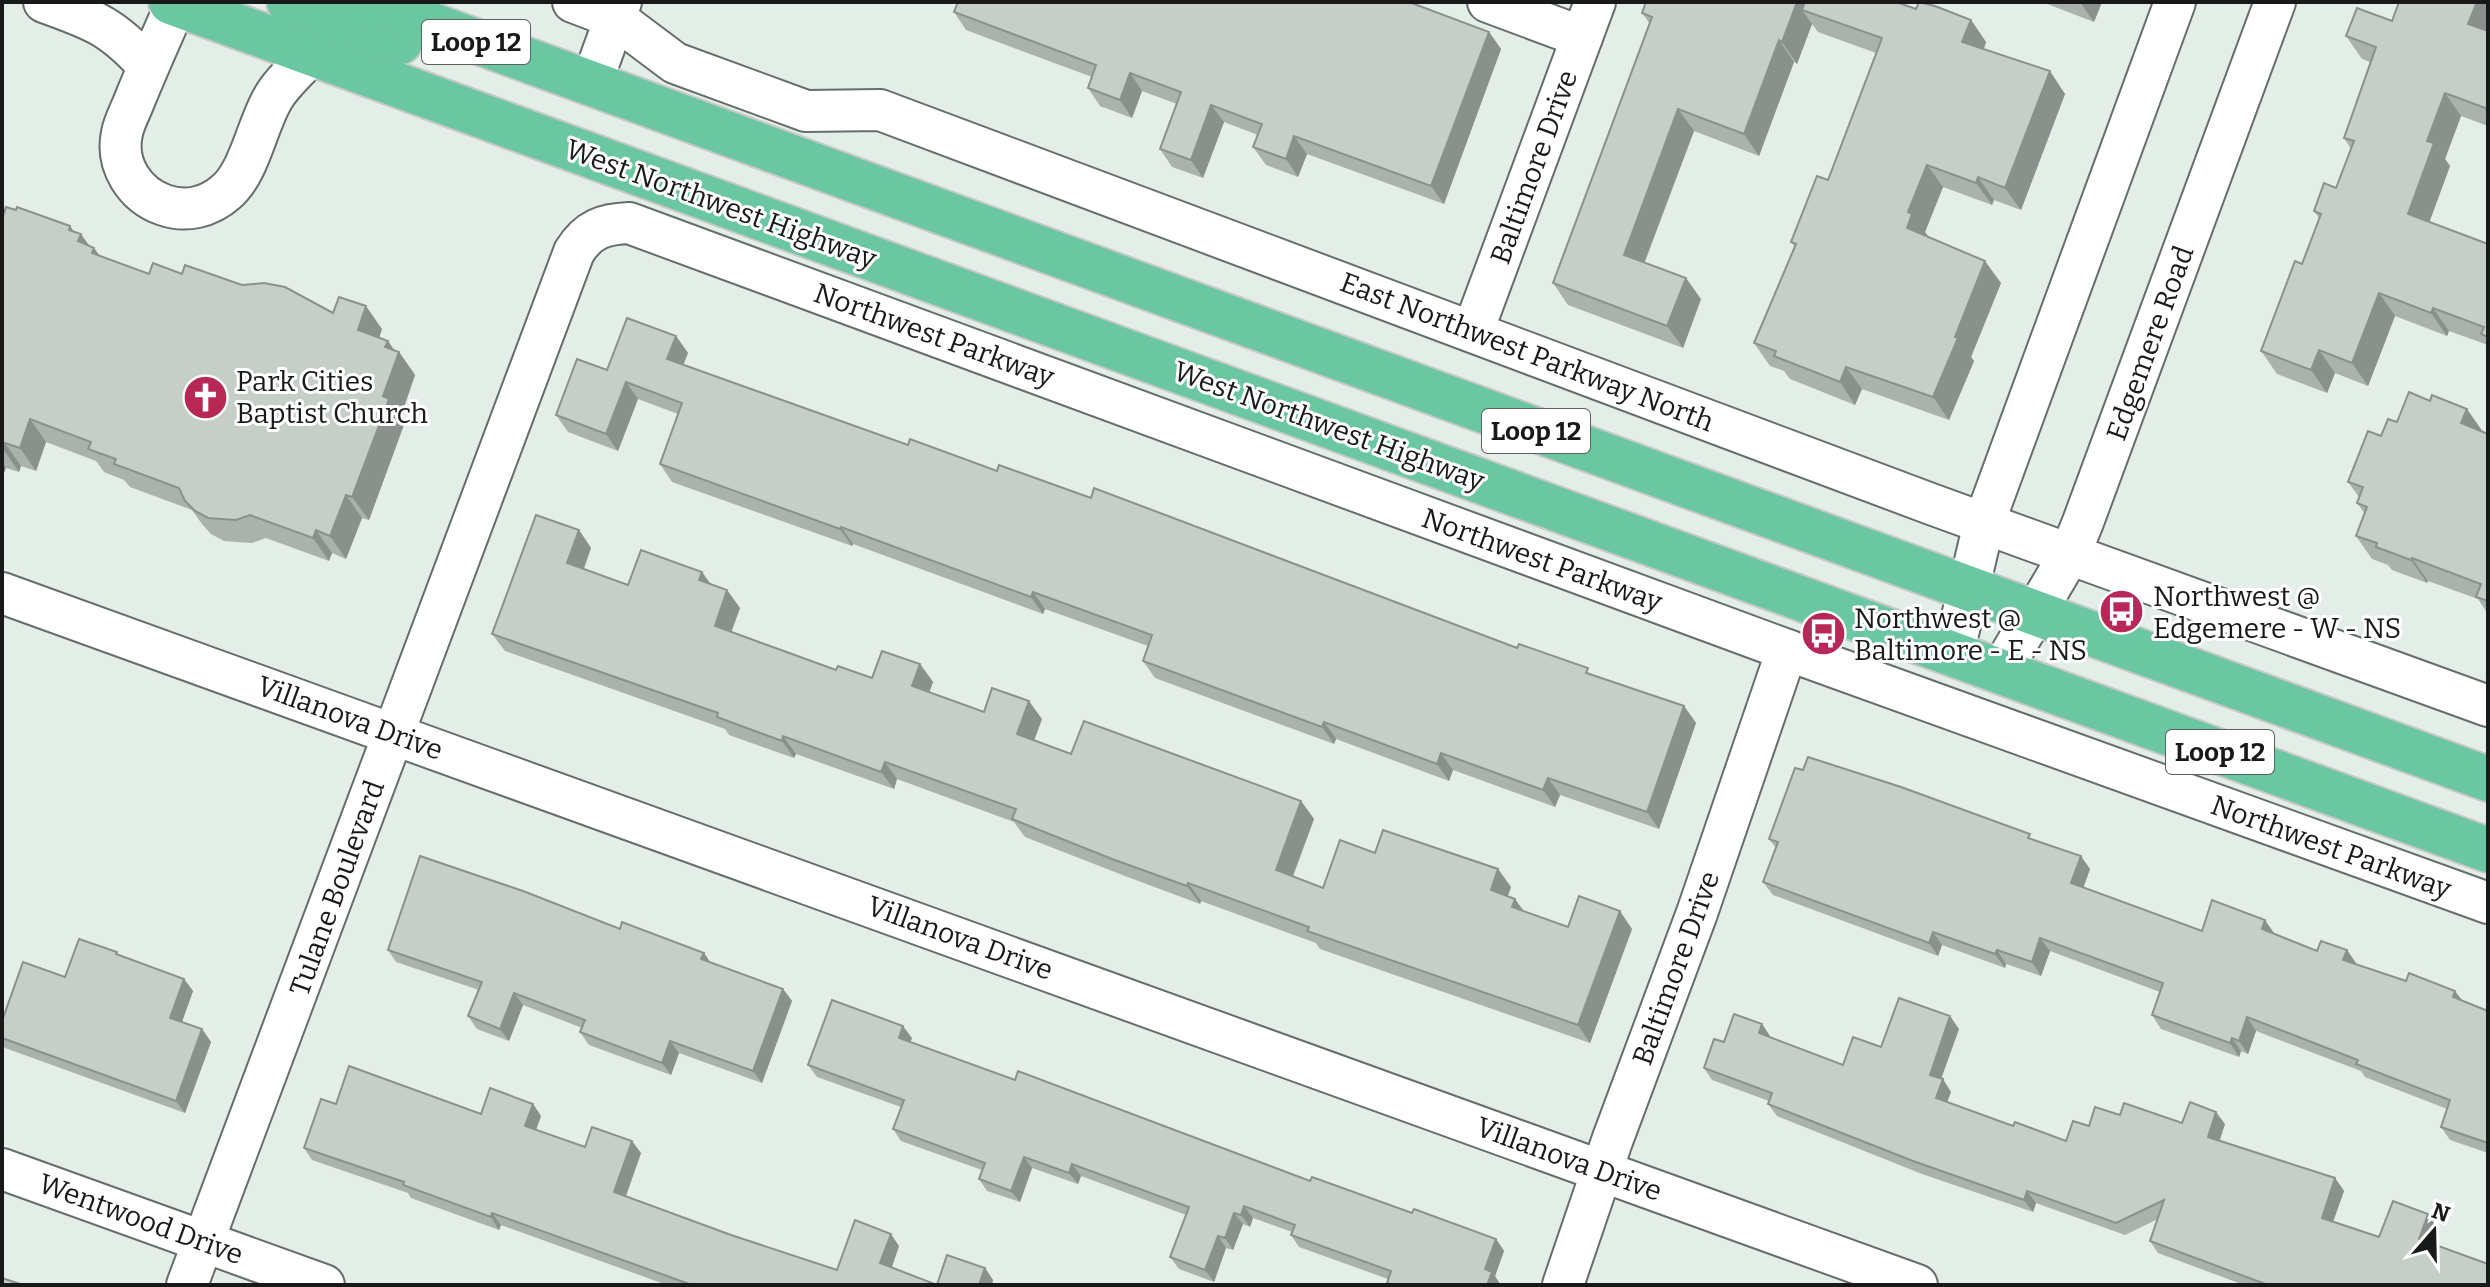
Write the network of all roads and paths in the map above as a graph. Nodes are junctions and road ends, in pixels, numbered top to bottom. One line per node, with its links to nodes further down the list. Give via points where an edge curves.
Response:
1 (44, 2): 12 (street, via 97,21 125,40)
2 (289, 2): 13 (main road, via 513,82)
3 (369, 2): 13 (main road, Loop 12)
4 (573, 2): 9 (street, East Northwest Parkway North)
5 (1488, 2): 10 (street)
6 (2175, 2): 16 (street)
7 (2275, 2): 17 (street, Edgemere Road)
8 (175, 3): 11 (main road, West Northwest Highway / Loop 12); 12 (street)
9 (618, 10): 13 (street); 15 (street, East Northwest Parkway North, via 675,63 704,74 806,111 880,110)
10 (1588, 19): 15 (street, Baltimore Drive)
11 (312, 54): 12 (street, via 273,97 229,191 193,208 154,201 126,172 122,133); 22 (main road, West Northwest Highway / Loop 12)
12 (148, 66)
13 (588, 82): 18 (main road, Loop 12)
14 (596, 228): 21 (street, Northwest Parkway, via 629,223); 25 (street, Tulane Boulevard, via 574,252)
15 (1473, 331): 16 (street, East Northwest Parkway North)
16 (1984, 523): 17 (street, East Northwest Parkway North); 18 (street)
17 (2070, 554): 20 (street, Edgemere Road); 24 (street, East Northwest Parkway North)
18 (1967, 589): 20 (main road, Loop 12); 22 (street)
19 (2, 593): 25 (street, Villanova Drive)
20 (2035, 614): 23 (street, Edgemere Road); 26 (main road, Loop 12)
21 (1787, 650): 28 (street, Northwest Parkway); 30 (street, Baltimore Drive)
22 (1953, 655): 23 (main road, West Northwest Highway / Loop 12)
23 (2000, 672): 27 (main road, West Northwest Highway / Loop 12)
24 (2488, 706)
25 (394, 734): 30 (street, Villanova Drive); 31 (street, Tulane Boulevard)
26 (2488, 779)
27 (2488, 850)
28 (2488, 903)
29 (2, 1169): 31 (street, Wentwood Drive)
30 (1602, 1171): 34 (street, Baltimore Drive); 35 (street, Villanova Drive)
31 (204, 1242): 32 (street, Tulane Boulevard); 33 (street, Wentwood Drive)
32 (187, 1285)
33 (324, 1285)
34 (1563, 1285)
35 (1917, 1285)

